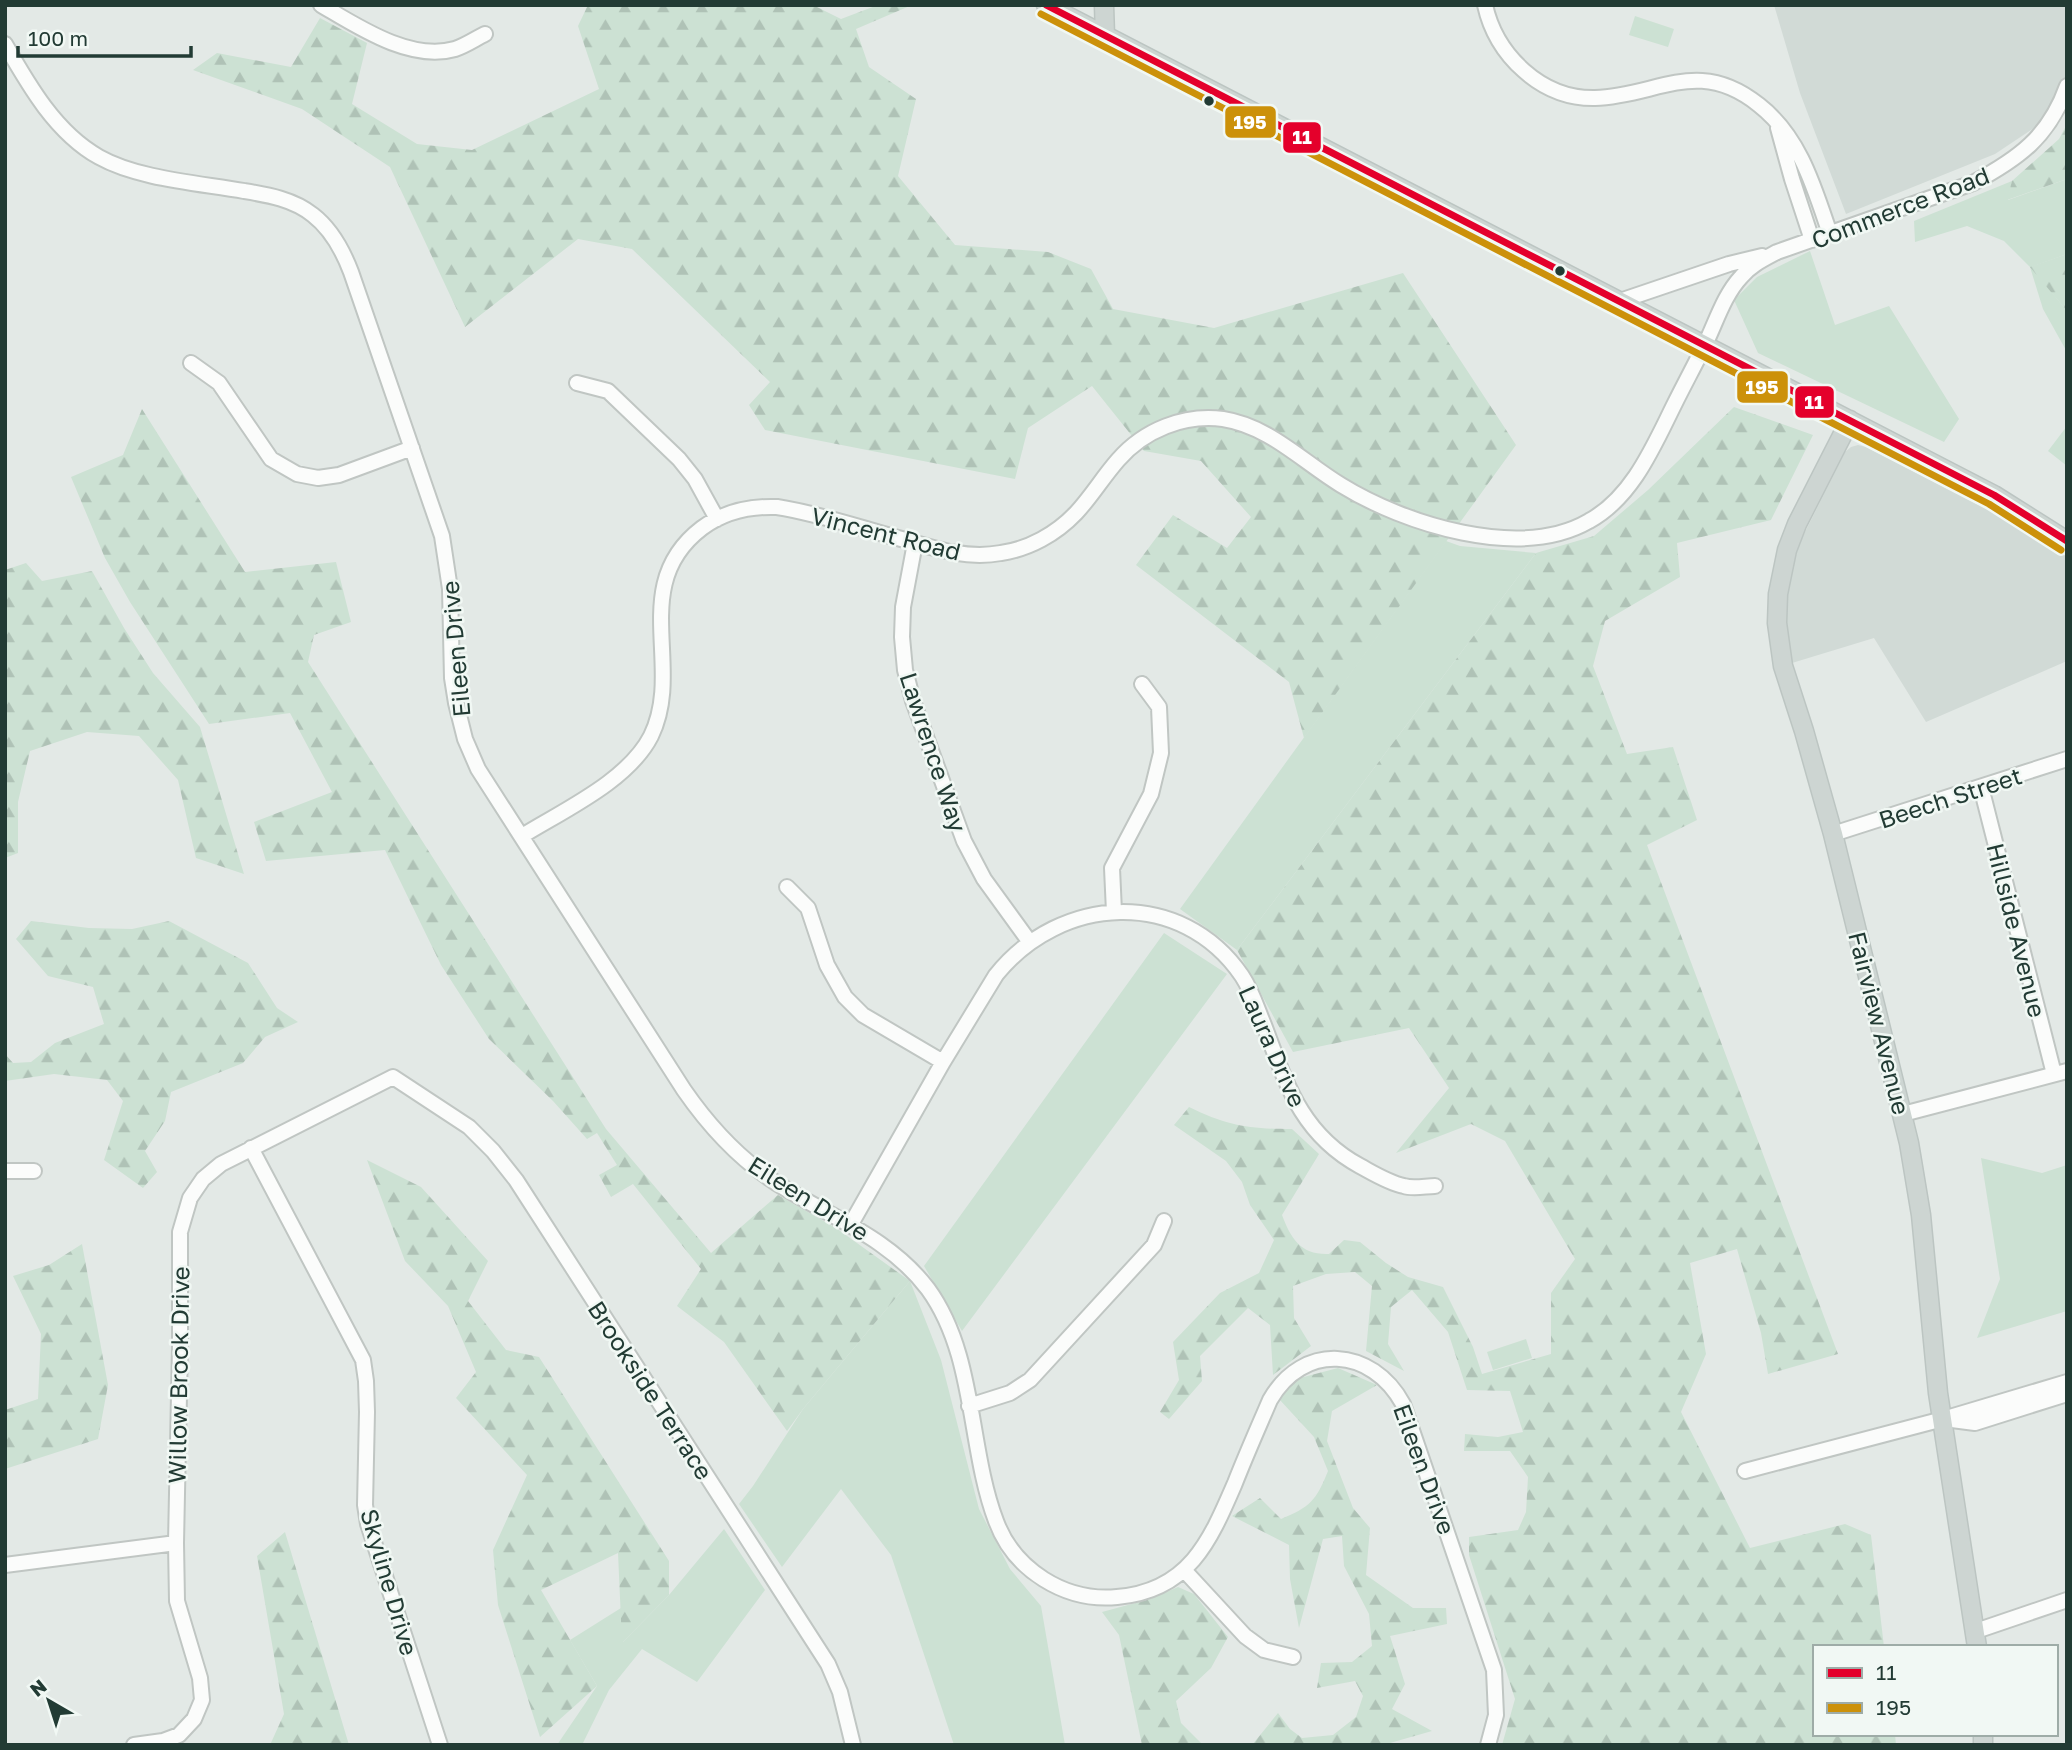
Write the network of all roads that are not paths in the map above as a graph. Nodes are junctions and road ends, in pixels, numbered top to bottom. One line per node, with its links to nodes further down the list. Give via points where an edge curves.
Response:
1 (321, 5): 6 (street, via 377,38 418,49 455,49)
2 (1070, 5): 5 (main road)
3 (1104, 5): 7 (main road)
4 (1485, 5): 10 (street, via 1497,39 1512,60 1555,89 1595,98 1678,80 1704,81 1741,93)
5 (1048, 6): 7 (main road)
6 (485, 34)
7 (1105, 36): 14 (main road)
8 (5, 44): 19 (street, Eileen Drive, via 58,123 100,157 147,174 273,196 314,215 346,261)
9 (2067, 86): 11 (street, Commerce Road, via 2044,130 2002,168 1973,183)
10 (1777, 123): 11 (street, via 1797,148); 12 (street)
11 (1830, 234): 12 (street, Commerce Road)
12 (1812, 240): 13 (street, Commerce Road)
13 (1777, 253): 14 (street, Commerce Road, via 1729,264); 15 (street, Commerce Road, via 1757,263 1734,286)
14 (1617, 302): 15 (main road)
15 (1704, 346): 18 (main road); 22 (street, Vincent Road, via 1628,487 1592,520 1554,535 1489,536 1418,520 1343,486 1257,429 1208,418 1170,424 1136,443 1073,516 1030,545 974,555)
16 (191, 363): 19 (street, via 219,383 271,459 297,474 339,475)
17 (577, 383): 20 (street, via 608,391 679,459)
18 (1850, 420): 21 (main road, via 1994,495); 26 (main road, Fairview Avenue, via 1792,535 1777,608 1783,666)
19 (412, 448): 27 (street, Eileen Drive, via 446,554 453,684 460,721 478,769)
20 (717, 519): 22 (street, Vincent Road, via 740,510 777,507); 27 (street, Vincent Road, via 689,540 665,581 660,616 662,701 649,739 617,776)
21 (2067, 541)
22 (915, 543): 30 (street, Lawrence Way, via 902,622 905,670 913,701 964,841 984,879)
23 (1142, 684): 29 (street, via 1158,706 1161,753 1151,794 1112,868)
24 (2067, 759): 25 (street, Beech Street)
25 (1981, 787): 26 (street, Beech Street); 32 (street, Hillside Avenue)
26 (1833, 834): 34 (main road, Fairview Avenue)
27 (522, 836): 40 (street, Eileen Drive, via 709,1123 769,1178)
28 (787, 887): 31 (street, via 808,908 827,965 845,997 875,1023)
29 (1114, 912): 30 (street, Laura Drive, via 1066,921); 38 (street, Laura Drive, via 1169,920 1222,952 1250,989 1290,1092 1318,1135 1352,1163 1405,1187)
30 (1029, 941): 31 (street, Laura Drive, via 996,975)
31 (943, 1062): 40 (street, Laura Drive)
32 (2060, 1073): 34 (street)
33 (393, 1077): 35 (street, Willow Brook Drive); 54 (street, Brookside Terrace, via 469,1127 516,1180 828,1664)
34 (1903, 1114): 44 (main road, Fairview Avenue, via 1921,1216)
35 (251, 1148): 46 (street, Willow Brook Drive, via 203,1179 182,1220); 53 (street, Skyline Drive, via 363,1360 368,1524)
36 (5, 1171): 37 (street)
37 (34, 1171)
38 (1436, 1186)
39 (1164, 1221): 43 (street, via 1154,1245 1030,1380 1010,1393)
40 (851, 1224): 43 (street, Eileen Drive, via 899,1257 934,1299 958,1351)
41 (2067, 1382): 44 (street)
42 (2067, 1394): 44 (street, via 1975,1423)
43 (969, 1406): 48 (street, Eileen Drive, via 996,1521 1017,1557 1038,1576 1075,1594 1117,1597 1151,1589)
44 (1943, 1419): 45 (street); 50 (main road, Fairview Avenue)
45 (1745, 1471)
46 (176, 1543): 47 (street); 52 (street, Willow Brook Drive, via 177,1601 202,1685 202,1700 194,1719 179,1735)
47 (5, 1565)
48 (1184, 1570): 51 (street, via 1245,1636 1264,1650); 55 (street, Eileen Drive, via 1215,1528 1282,1382 1298,1368 1329,1359 1368,1367 1392,1386 1407,1413 1490,1656 1497,1700)
49 (2067, 1600): 50 (street)
50 (1977, 1639)
51 (1293, 1657)
52 (134, 1745)
53 (440, 1745)
54 (853, 1745)
55 (1488, 1745)

